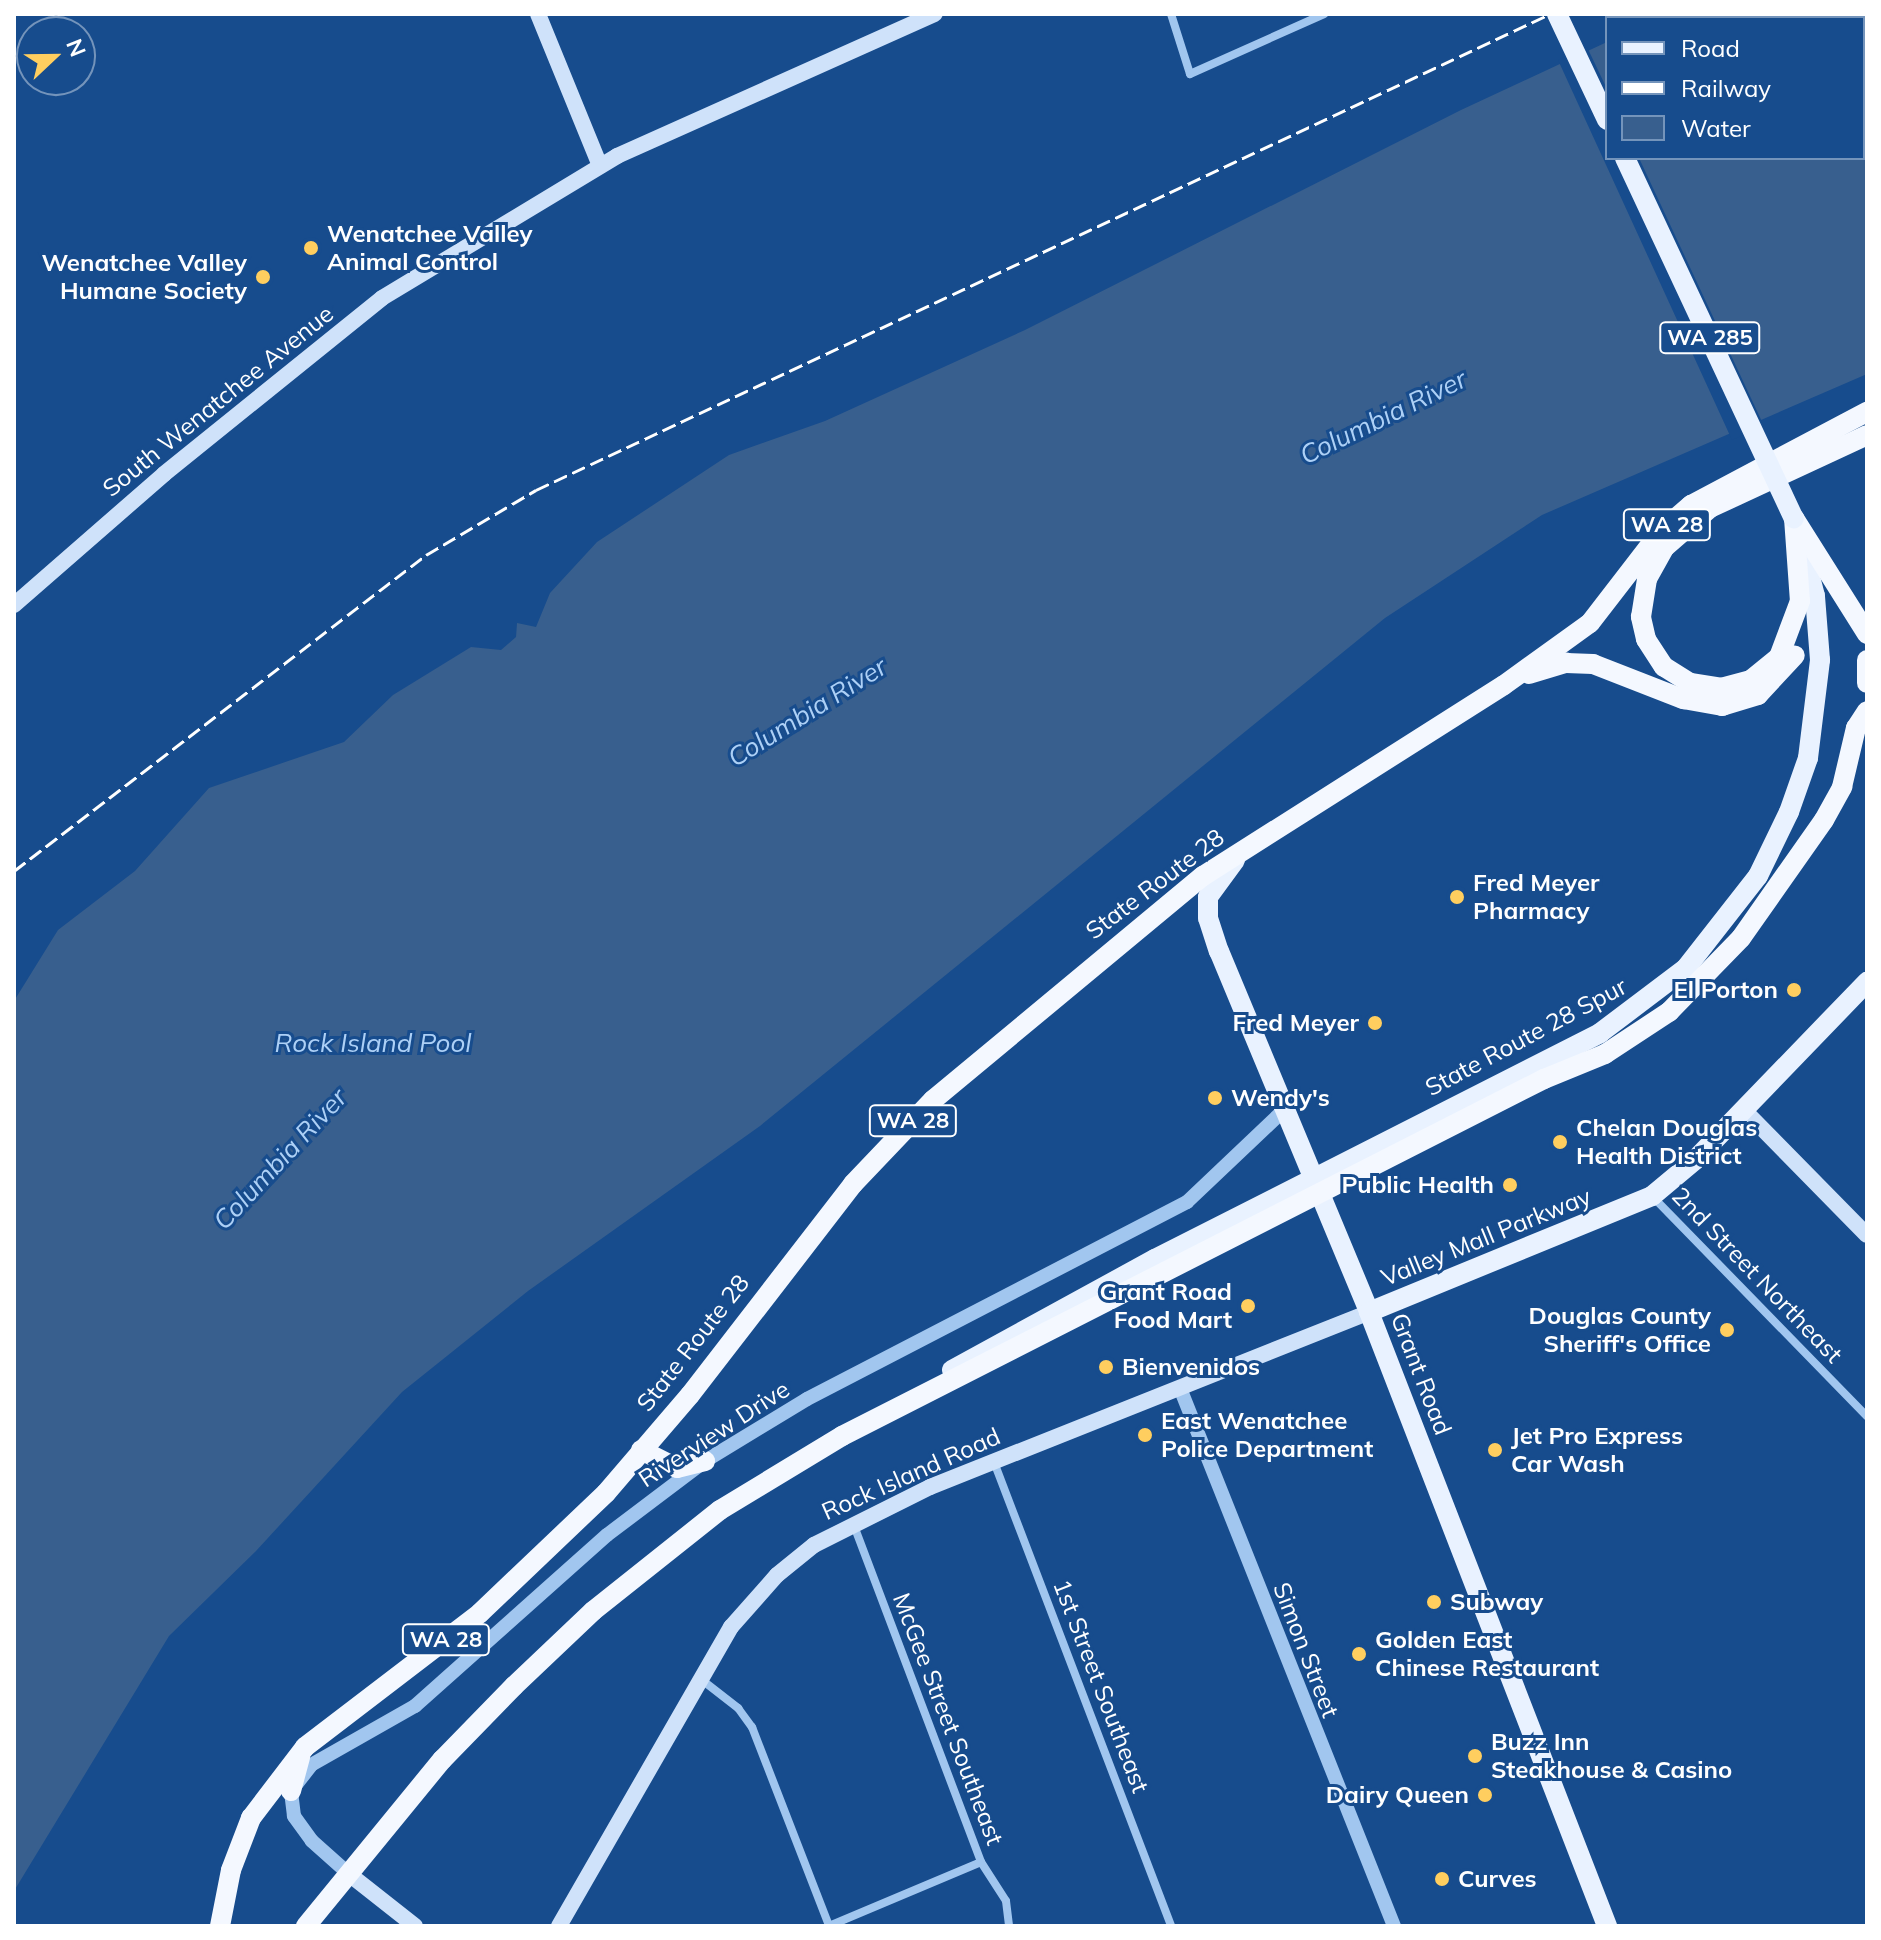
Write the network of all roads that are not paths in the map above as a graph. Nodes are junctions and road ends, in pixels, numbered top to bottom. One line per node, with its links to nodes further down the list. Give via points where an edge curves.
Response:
1 (538, 14): 8 (main road)
2 (935, 14): 8 (main road, South Wenatchee Avenue)
3 (1171, 14): 4 (street, via 1190,74)
4 (1324, 14)
5 (1557, 14): 6 (main road)
6 (1605, 116)
7 (1626, 160): 11 (main road, WA 285, bridge)
8 (600, 166): 13 (main road, South Wenatchee Avenue, via 382,298 164,474)
9 (1867, 412): 18 (highway, State Route 28 / WA 28, via 1691,505 1661,531 1590,623)
10 (1867, 435): 11 (highway, via 1710,508 1664,548 1647,579 1641,617 1646,639 1664,667 1690,683 1722,688 1751,680 1779,657 1800,601)
11 (1794, 518): 12 (highway); 18 (highway, via 1806,626 1783,672 1758,695 1731,705 1704,705 1603,666 1578,662 1546,667); 21 (main road, WA 285, via 1826,592 1830,696 1803,809)
12 (1841, 590): 14 (highway); 15 (highway)
13 (14, 605)
14 (1867, 617)
15 (1867, 634)
16 (1867, 660): 17 (highway)
17 (1867, 683)
18 (1504, 685): 20 (highway, State Route 28 / WA 28)
19 (1867, 711): 21 (highway, via 1856,728 1835,802)
20 (1243, 851): 23 (main road, Grant Road, via 1213,884 1208,918); 31 (highway, State Route 28 / WA 28, via 1085,969 933,1100 853,1184)
21 (1768, 880): 25 (main road, State Route 28 Spur, via 1699,955 1621,1021); 25 (highway, via 1687,998 1620,1045)
22 (1867, 982): 24 (main road, Valley Mall Parkway)
23 (1285, 1109): 25 (main road, Grant Road); 32 (street, Riverview Drive, via 1187,1202 811,1397)
24 (1744, 1110): 26 (main road, Valley Mall Parkway); 27 (main road)
25 (1318, 1187): 28 (main road, Grant Road); 41 (highway, via 842,1436 720,1510 593,1611 442,1760)
26 (1652, 1196): 28 (main road, Valley Mall Parkway); 30 (street, 2nd Street Northeast)
27 (1867, 1235)
28 (1369, 1312): 29 (main road, Rock Island Road); 50 (main road, Grant Road)
29 (1180, 1388): 33 (main road, Rock Island Road); 49 (street, Simon Street)
30 (1867, 1416)
31 (641, 1450): 34 (highway); 38 (highway, State Route 28 / WA 28, via 577,1522 480,1613)
32 (705, 1461): 34 (highway, via 683,1469); 35 (street, Riverview Drive)
33 (994, 1461): 36 (main road, Rock Island Road); 48 (street, 1st Street Southeast)
34 (665, 1464): 35 (highway, via 674,1479)
35 (669, 1488): 39 (street, Riverview Drive, via 607,1535 421,1701 311,1765)
36 (853, 1522): 37 (main road, Rock Island Road, via 777,1575 731,1627); 40 (street, McGee Street Southeast)
37 (702, 1680): 45 (main road, Rock Island Road); 46 (street, via 738,1708 752,1727)
38 (305, 1747): 39 (highway); 42 (highway, WA 28, via 269,1789 247,1828)
39 (291, 1791): 41 (street, via 301,1828)
40 (981, 1862): 46 (street); 47 (street, McGee Street Southeast, via 1006,1901)
41 (349, 1874): 43 (highway); 44 (main road)
42 (220, 1926)
43 (306, 1926)
44 (415, 1926)
45 (559, 1926)
46 (829, 1926)
47 (1009, 1926)
48 (1171, 1926)
49 (1394, 1926)
50 (1607, 1926)

